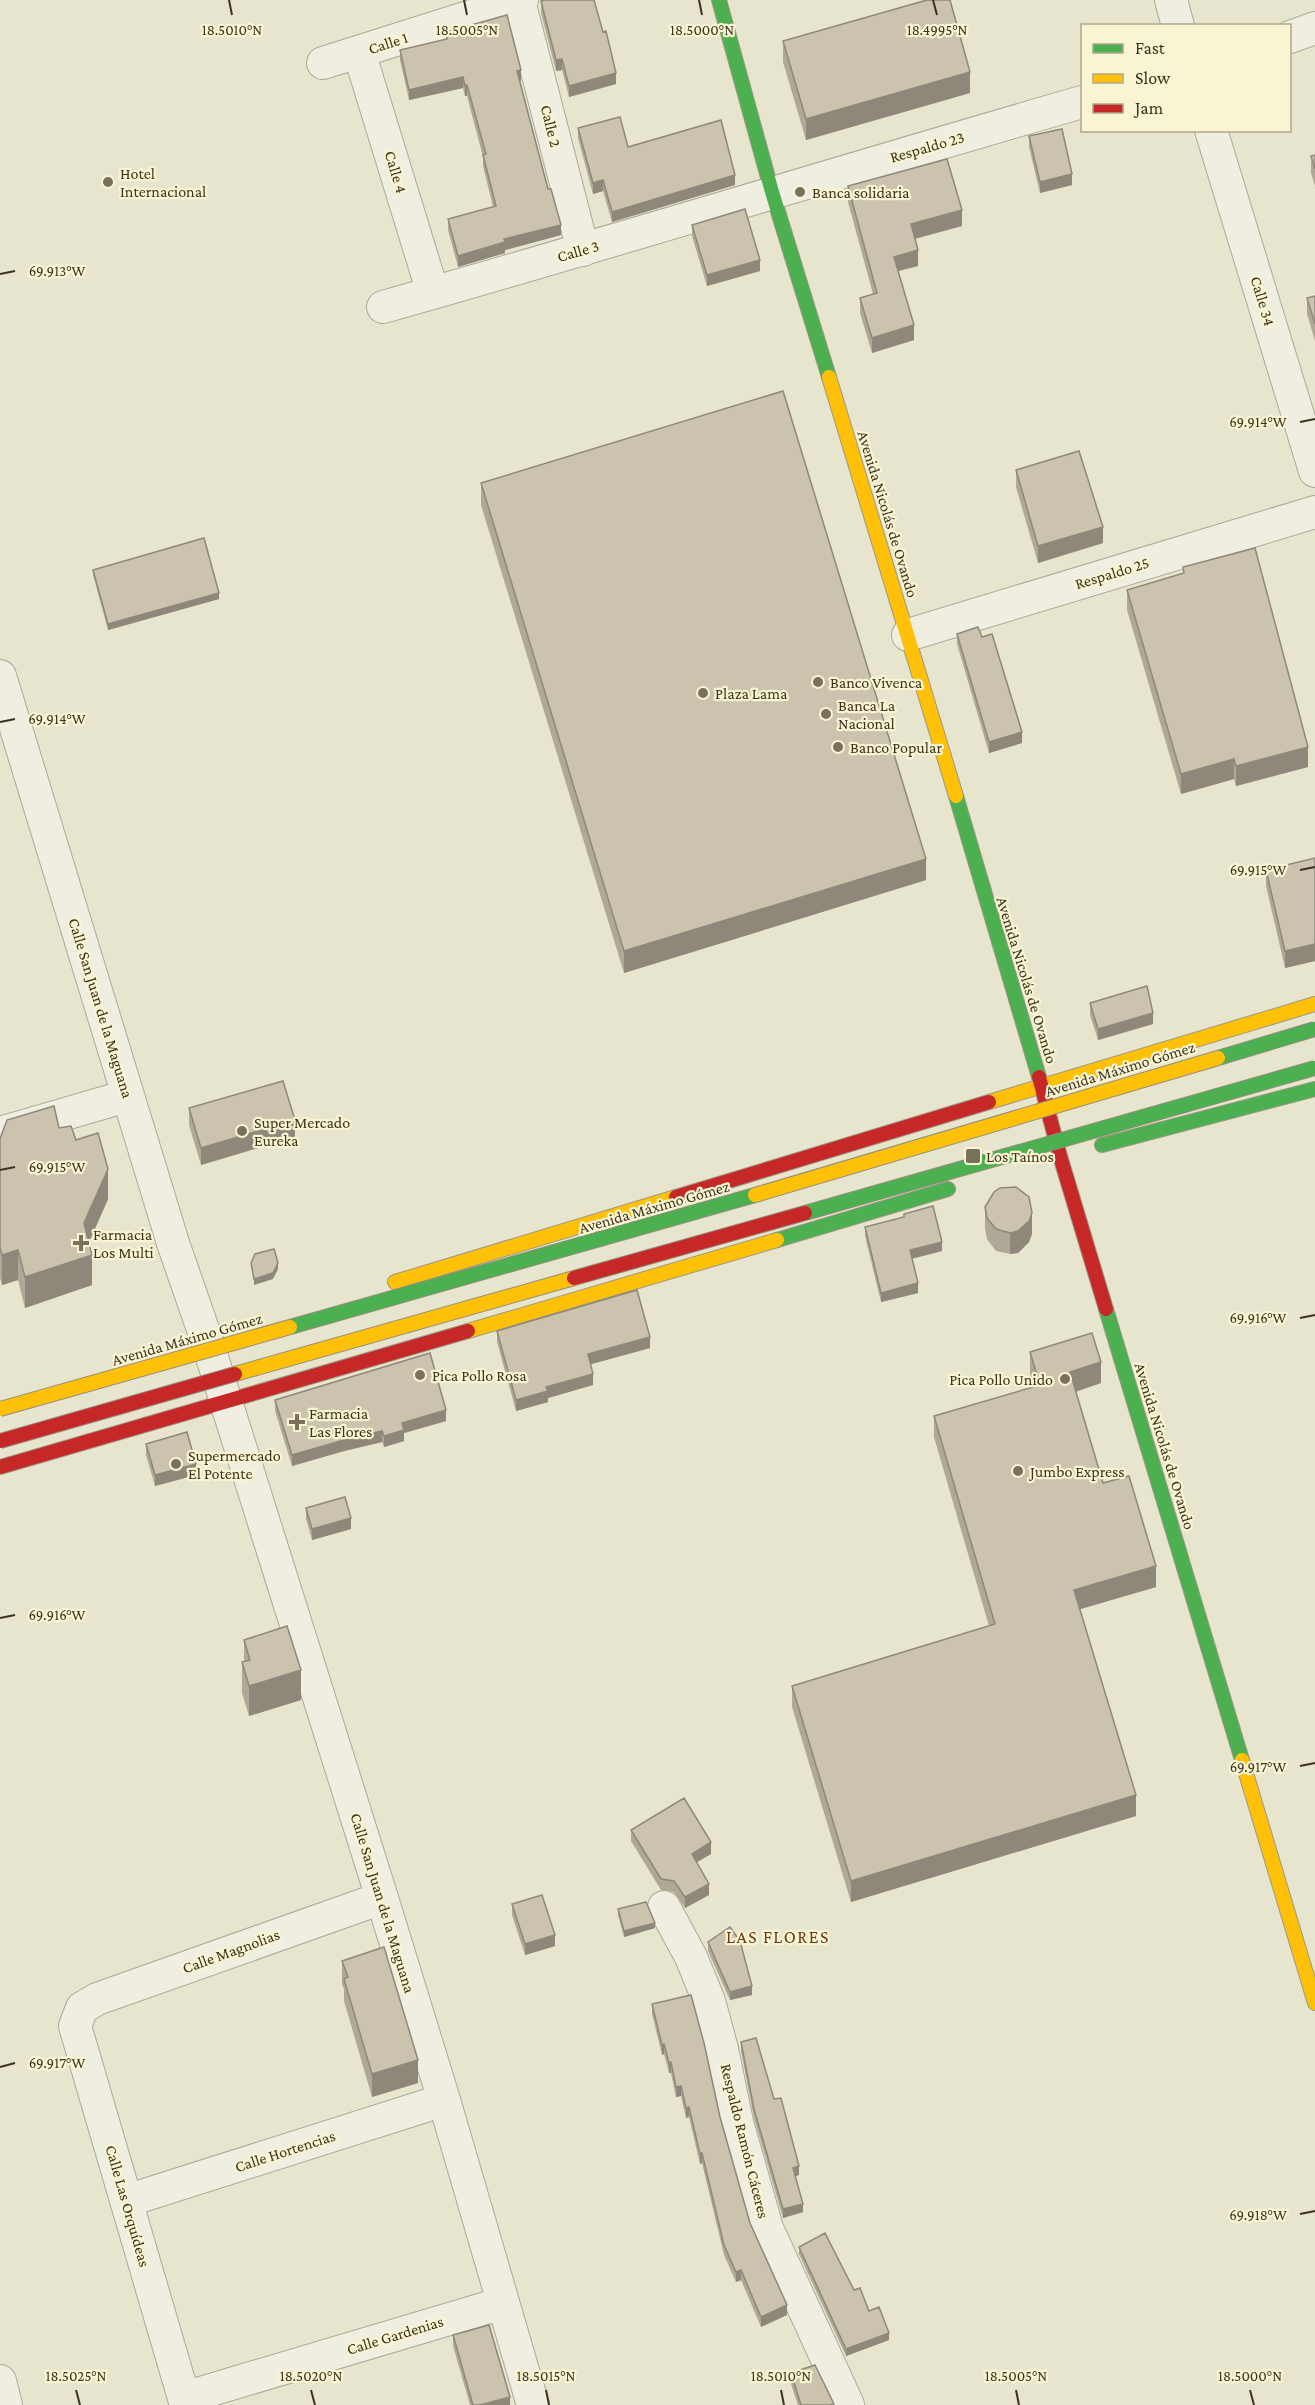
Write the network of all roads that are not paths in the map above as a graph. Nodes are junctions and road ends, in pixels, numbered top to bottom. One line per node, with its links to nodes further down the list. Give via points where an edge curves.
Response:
1 (719, 0): 11 (main road, Avenida Nicolás de Ovando)
2 (1170, 0): 4 (street)
3 (521, 1): 7 (street, Calle 1); 12 (street, Calle 2)
4 (1177, 24)
5 (1315, 28): 6 (street)
6 (1291, 37)
7 (359, 52): 8 (street, Calle 1); 13 (street, Calle 4)
8 (322, 63)
9 (1081, 103): 11 (street, Respaldo 23)
10 (1211, 132): 15 (street, Calle 34)
11 (772, 192): 12 (street, Calle 3); 17 (main road, Avenida Nicolás de Ovando)
12 (583, 250): 13 (street, Calle 3)
13 (433, 293): 14 (street, Calle 3)
14 (383, 307)
15 (1315, 471)
16 (1315, 512): 17 (street, Respaldo 25)
17 (908, 634): 23 (main road, Avenida Nicolás de Ovando)
18 (0, 676): 19 (street, Calle San Juan de la Maguana)
19 (10, 747): 25 (street, Calle San Juan de la Maguana)
20 (1315, 1005): 23 (main road)
21 (1315, 1029): 34 (main road, Avenida Máximo Gómez, bridge, via 614,1236)
22 (1315, 1068): 35 (main road, bridge)
23 (1042, 1087): 27 (main road, Avenida Nicolás de Ovando); 29 (main road)
24 (1315, 1089): 27 (main road)
25 (127, 1096): 26 (street); 31 (street, Calle San Juan de la Maguana)
26 (0, 1133)
27 (1066, 1154): 39 (main road, Avenida Nicolás de Ovando)
28 (957, 1186): 33 (main road)
29 (387, 1284)
30 (330, 1301): 31 (main road)
31 (206, 1338): 32 (main road); 33 (street, Calle San Juan de la Maguana)
32 (0, 1396)
33 (225, 1403): 36 (main road); 37 (street, Calle San Juan de la Maguana)
34 (0, 1409)
35 (0, 1441)
36 (0, 1467)
37 (382, 1898): 40 (street, Calle Magnolias, via 97,1999); 41 (street, Calle San Juan de la Maguana)
38 (664, 1907): 48 (street, Respaldo Ramón Cáceres, via 709,2001 767,2228)
39 (1315, 2003)
40 (82, 2008): 42 (street, Calle Las Orquídeas, via 75,2026)
41 (444, 2100): 42 (street, Calle Hortencias); 43 (street, Calle San Juan de la Maguana)
42 (126, 2201): 45 (street, Calle Las Orquídeas)
43 (503, 2303): 45 (street, Calle Gardenias); 47 (street, Calle San Juan de la Maguana)
44 (0, 2381): 46 (street)
45 (185, 2401)
46 (6, 2405)
47 (533, 2405)
48 (848, 2405)

